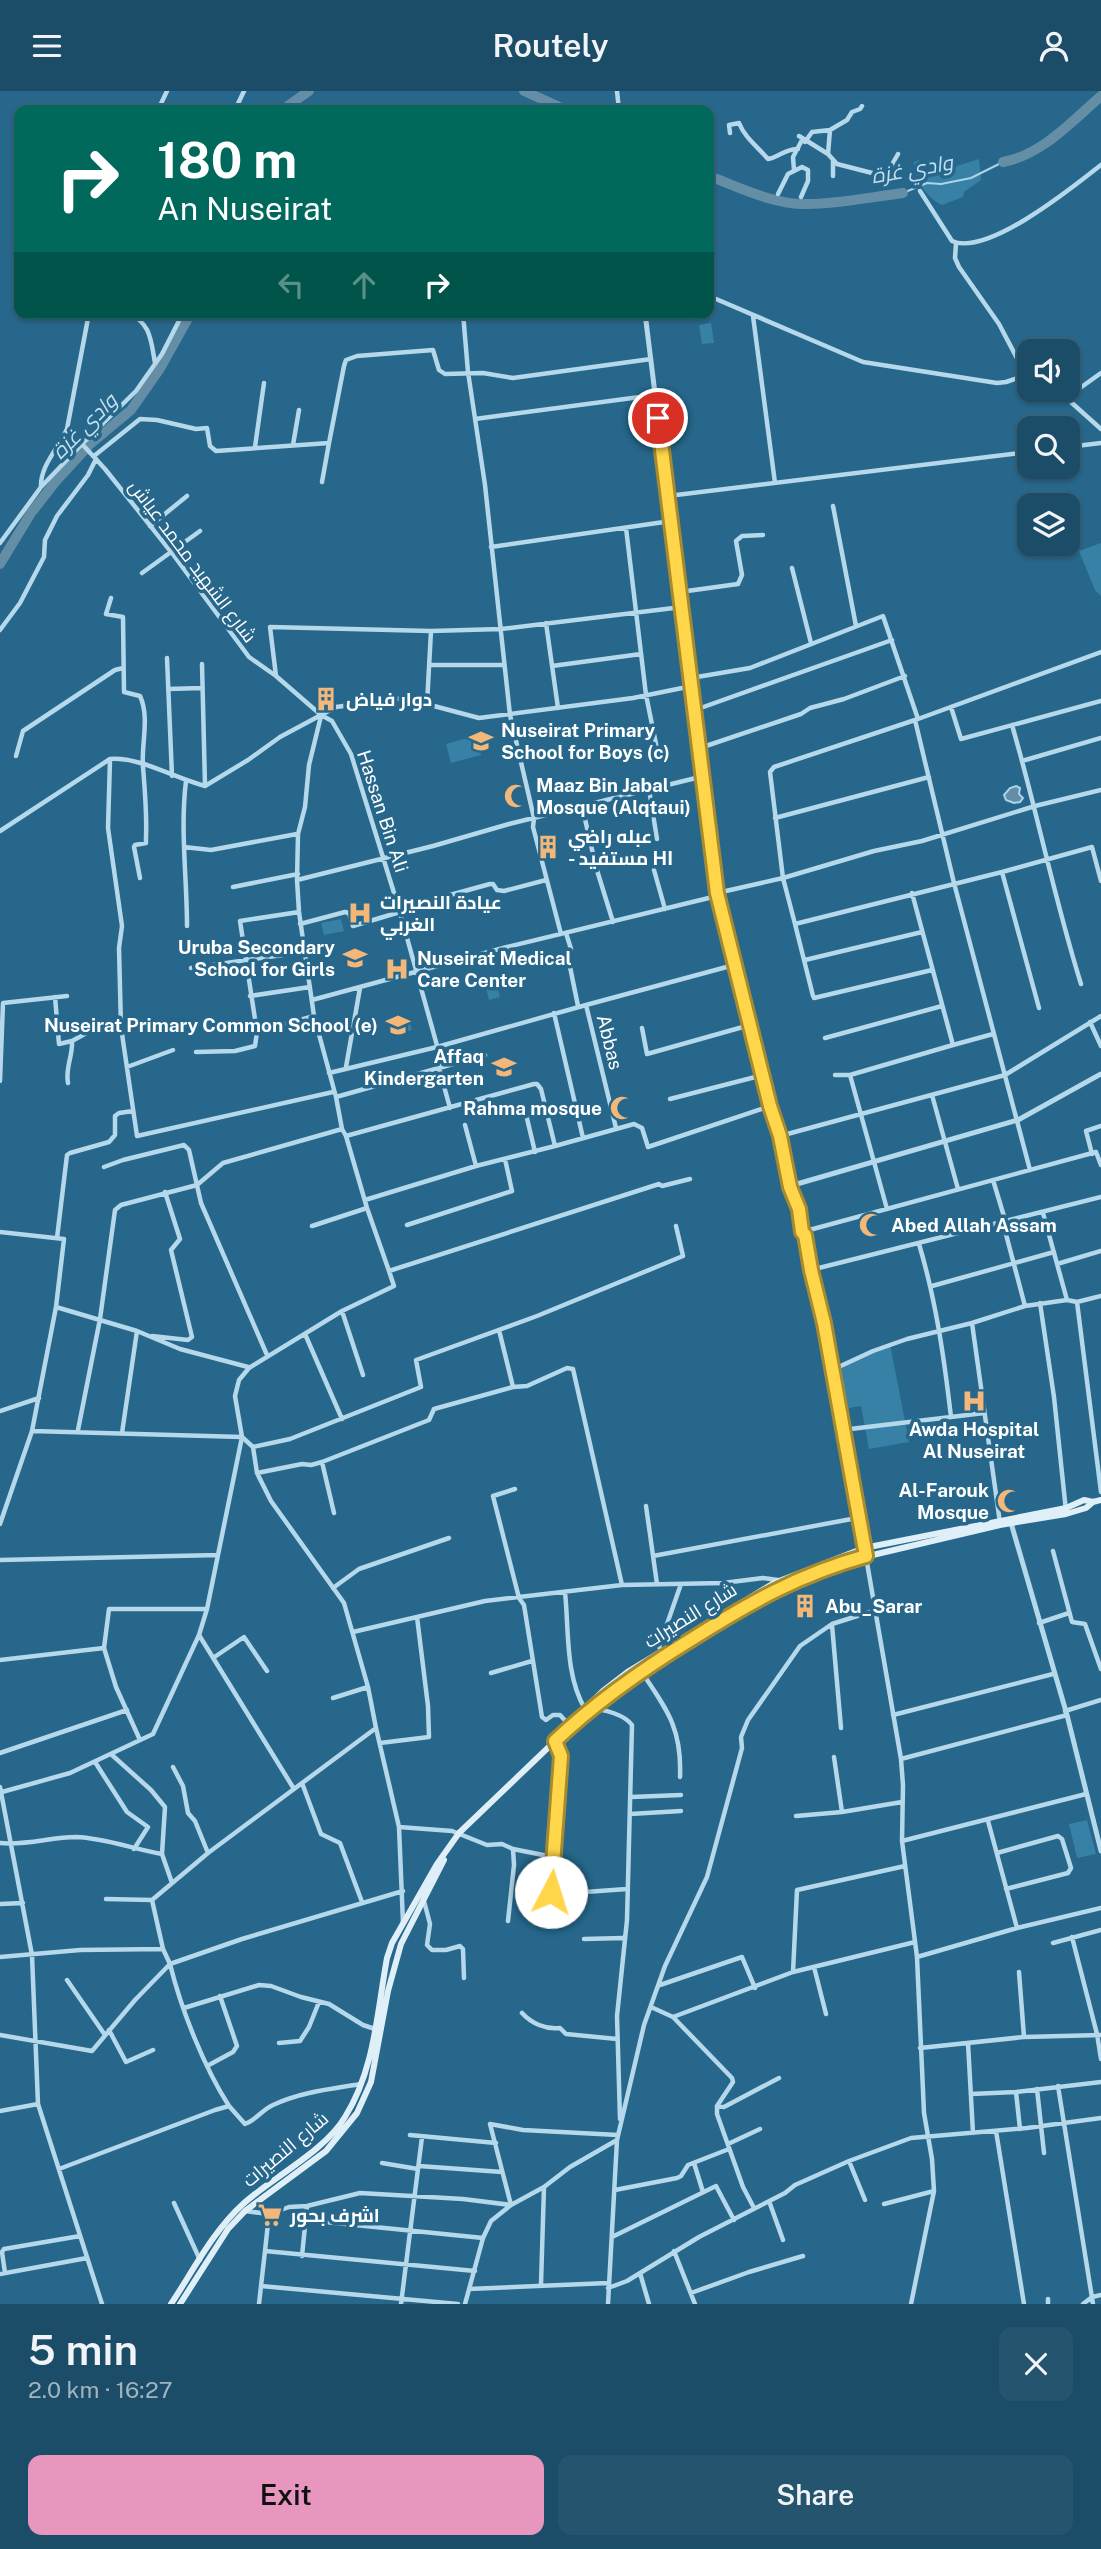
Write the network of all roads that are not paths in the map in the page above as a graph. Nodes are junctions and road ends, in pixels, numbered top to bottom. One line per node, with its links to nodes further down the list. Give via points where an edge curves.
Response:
1 (862, 106): 2 (street)
2 (830, 130): 4 (street, via 812,132); 7 (street)
3 (730, 133): 5 (street, via 729,125 739,123 744,137 768,159)
4 (802, 139): 5 (street); 7 (street)
5 (798, 149): 10 (street, via 793,156)
6 (898, 153): 8 (street, via 886,172 876,174)
7 (828, 154): 8 (street)
8 (833, 160): 11 (street)
9 (1101, 165): 15 (street, via 992,238)
10 (794, 170): 13 (street); 14 (street, via 808,170)
11 (834, 176)
12 (920, 191): 15 (street)
13 (778, 194)
14 (800, 197)
15 (956, 243): 23 (street, via 959,267)
16 (714, 298): 17 (street)
17 (752, 315): 28 (street, via 863,362 997,383); 45 (street)
18 (88, 319): 46 (street, via 67,429 42,473)
19 (137, 319): 25 (street, via 149,329)
20 (180, 319): 25 (street)
21 (464, 319): 26 (street, Abbas)
22 (646, 319): 24 (street)
23 (1017, 357)
24 (650, 359): 26 (street, via 513,377); 31 (street)
25 (155, 364): 38 (street, via 136,391)
26 (468, 372): 34 (street, Abbas); 36 (street, via 445,374 439,370 433,350 346,360)
27 (1101, 373): 30 (street)
28 (1017, 377)
29 (264, 383): 41 (street)
30 (1080, 388)
31 (655, 395): 34 (street); 48 (street)
32 (1071, 402): 35 (street)
33 (299, 410): 39 (street)
34 (475, 419): 56 (street, Abbas)
35 (1101, 429)
36 (329, 443): 39 (street); 44 (street)
37 (1101, 443): 40 (street)
38 (83, 445): 43 (street, شارع الشهيد محمد عياش); 46 (street)
39 (293, 445): 41 (street)
40 (1080, 446)
41 (255, 447): 43 (street, via 216,451 210,446 207,428 140,419)
42 (1017, 453): 45 (street)
43 (95, 457): 51 (street, شارع الشهيد محمد عياش); 67 (street, via 88,475 57,516 44,557)
44 (323, 482)
45 (775, 483): 48 (street)
46 (41, 487): 55 (street)
47 (187, 495): 51 (street)
48 (668, 496): 50 (street)
49 (833, 506): 65 (street)
50 (671, 521): 52 (street); 60 (street)
51 (150, 526): 57 (street, شارع الشهيد محمد عياش)
52 (626, 528): 56 (street); 63 (street)
53 (200, 531): 57 (street)
54 (763, 535): 60 (street, via 742,536 736,541 742,575 738,584)
55 (0, 543)
56 (491, 547): 66 (street, Abbas)
57 (172, 553): 59 (street); 79 (street, شارع الشهيد محمد عياش, via 248,657)
58 (792, 568): 70 (street)
59 (142, 573)
60 (680, 592): 62 (street)
61 (111, 598): 78 (street, via 106,614 123,617)
62 (682, 607): 63 (street); 81 (street)
63 (636, 613): 64 (street); 72 (street)
64 (546, 623): 66 (street); 77 (street)
65 (856, 626): 69 (street, via 883,616); 70 (street)
66 (500, 629): 68 (street); 75 (street, Abbas)
67 (0, 630)
68 (431, 631): 76 (street); 79 (street, via 270,627)
69 (892, 640): 80 (street); 89 (street)
70 (811, 643): 81 (street, via 750,668)
71 (1101, 652): 87 (street)
72 (641, 654): 77 (street); 84 (street)
73 (167, 658): 83 (street)
74 (202, 664): 82 (street)
75 (505, 664): 76 (street); 91 (street, Abbas)
76 (430, 665): 86 (street)
77 (552, 666): 88 (street)
78 (123, 668): 97 (street, via 23,731); 100 (street, via 124,692 140,696 142,701)
79 (276, 676): 90 (street, شارع الشهيد محمد عياش)
80 (905, 676): 92 (street); 95 (street)
81 (692, 682): 84 (street); 89 (street)
82 (202, 688): 83 (street); 105 (street)
83 (168, 689): 101 (street)
84 (646, 695): 88 (street); 96 (street)
85 (1101, 701): 93 (street)
86 (427, 704): 90 (street, via 404,698 337,707); 91 (street, via 479,718)
87 (951, 706): 92 (street); 93 (street, via 961,739)
88 (558, 708): 91 (street)
89 (695, 710): 95 (street)
90 (321, 715): 105 (street); 113 (street); 117 (street, Hassan Bin Ali, via 332,721 351,754)
91 (510, 715): 110 (street, Abbas)
92 (916, 719): 103 (street); 111 (street, via 774,767 770,772)
93 (1012, 725): 99 (street)
94 (1101, 738): 99 (street)
95 (700, 748): 102 (street)
96 (657, 749)
97 (16, 755)
98 (110, 759): 100 (street, via 125,758); 112 (street); 163 (street, via 108,828 122,926)
99 (1022, 761): 109 (street)
100 (143, 765): 101 (street); 122 (street, via 146,843 134,847)
101 (172, 776): 104 (street)
102 (704, 776): 106 (street); 130 (street)
103 (929, 777): 111 (street); 114 (street)
104 (186, 781): 105 (street); 116 (street)
105 (205, 786)
106 (649, 789): 108 (street); 115 (street)
107 (1101, 790): 109 (street)
108 (582, 806): 110 (street); 134 (street)
109 (1035, 806): 114 (street); 118 (street)
110 (534, 818): 117 (street); 125 (street, Abbas)
111 (775, 818): 123 (street)
112 (0, 831)
113 (298, 834): 116 (street, via 211,850); 121 (street)
114 (942, 835): 123 (street); 127 (street)
115 (657, 839)
116 (184, 847): 137 (street)
117 (384, 858): 124 (street); 132 (street, Hassan Bin Ali)
118 (1047, 860): 120 (street); 126 (street, via 1092,847); 147 (street)
119 (654, 870): 131 (street)
120 (1002, 872): 127 (street); 157 (street)
121 (298, 874): 124 (street); 128 (street)
122 (140, 878)
123 (783, 878): 130 (street); 136 (street)
124 (297, 880): 133 (street)
125 (546, 880): 132 (street, via 504,891 490,884); 139 (street, Abbas)
126 (1101, 881)
127 (954, 883): 129 (street); 166 (street)
128 (233, 887)
129 (912, 893): 136 (street); 138 (street)
130 (717, 895): 131 (street); 143 (street)
131 (665, 909): 134 (street)
132 (399, 910): 135 (street, via 353,926 345,912); 146 (street, Hassan Bin Ali)
133 (299, 912): 135 (street); 142 (street, via 240,921)
134 (613, 922): 139 (street)
135 (300, 924): 140 (street)
136 (795, 924): 141 (street)
137 (187, 926)
138 (922, 932): 141 (street); 145 (street)
139 (563, 933): 146 (street); 155 (street, Abbas, via 571,949 568,957)
140 (304, 952): 142 (street); 148 (street)
141 (805, 960): 145 (street, via 814,997)
142 (246, 962): 144 (street); 151 (street)
143 (734, 965): 154 (street); 162 (street)
144 (191, 968)
145 (932, 970): 156 (street)
146 (416, 972): 149 (street); 171 (street, Hassan Bin Ali)
147 (1081, 984)
148 (310, 987): 151 (street); 153 (street)
149 (360, 988): 153 (street); 177 (street)
150 (67, 996): 152 (street)
151 (250, 996): 165 (street)
152 (55, 997): 168 (street, via 59,1044); 174 (street, via 3,1003)
153 (312, 1000): 159 (street)
154 (586, 1005): 155 (street, Abbas); 198 (street, Abbas)
155 (578, 1006): 158 (street)
156 (942, 1006): 167 (street); 169 (street)
157 (1039, 1007)
158 (554, 1013): 171 (street); 202 (street)
159 (314, 1016): 165 (street); 179 (street)
160 (1101, 1016): 161 (street)
161 (1090, 1022): 170 (street); 184 (street)
162 (751, 1025): 164 (street, via 647,1054); 181 (street)
163 (121, 1027): 168 (street, via 92,1030); 176 (street)
164 (642, 1028)
165 (257, 1032): 173 (street, via 255,1046)
166 (993, 1034): 169 (street); 184 (street)
167 (825, 1038)
168 (72, 1041): 186 (street)
169 (953, 1045): 183 (street)
170 (1101, 1046)
171 (437, 1047): 177 (street); 178 (street, Hassan Bin Ali)
172 (173, 1051): 176 (street)
173 (196, 1052)
174 (1, 1054): 185 (street)
175 (485, 1055): 178 (street)
176 (127, 1067): 193 (street)
177 (346, 1067): 179 (street)
178 (441, 1068): 187 (street); 191 (street, Hassan Bin Ali)
179 (329, 1073): 187 (street)
180 (1101, 1074): 195 (street)
181 (763, 1075): 189 (street); 190 (street)
182 (835, 1075): 183 (street)
183 (850, 1075): 194 (street)
184 (1005, 1075): 188 (street); 195 (street)
185 (0, 1081)
186 (68, 1083)
187 (334, 1095): 193 (street, via 137,1136); 199 (street)
188 (932, 1095): 194 (street); 203 (street)
189 (670, 1100)
190 (770, 1106): 198 (street, via 648,1147 639,1125); 201 (street)
191 (450, 1108): 200 (street); 204 (street, via 537,1084)
192 (525, 1109): 205 (street)
193 (133, 1111): 230 (street, via 115,1116 115,1135 109,1142 67,1155)
194 (860, 1114): 201 (street); 208 (street)
195 (1018, 1120): 203 (street); 212 (street)
196 (465, 1125): 210 (street)
197 (1101, 1126): 206 (street, via 1086,1131)
198 (616, 1128): 202 (street)
199 (342, 1129): 200 (street); 215 (street, via 223,1163)
200 (346, 1136): 220 (street)
201 (780, 1136): 216 (street)
202 (583, 1138): 204 (street)
203 (945, 1141): 208 (street); 217 (street)
204 (555, 1146): 205 (street)
205 (535, 1152): 207 (street)
206 (1091, 1154): 209 (street, via 1096,1153); 212 (street)
207 (505, 1159): 210 (street); 225 (street, via 512,1191)
208 (875, 1162): 216 (street); 222 (street)
209 (1101, 1165)
210 (476, 1166): 220 (street)
211 (104, 1167): 215 (street, via 184,1145)
212 (1030, 1170): 214 (street)
213 (690, 1179): 237 (street, via 659,1184)
214 (993, 1180): 217 (street); 224 (street)
215 (197, 1185): 218 (street); 253 (street)
216 (790, 1187): 229 (street)
217 (958, 1189): 222 (street)
218 (165, 1192): 246 (street, via 115,1210); 252 (street, via 180,1239 171,1251 192,1337)
219 (1101, 1197): 223 (street)
220 (365, 1200): 221 (street)
221 (367, 1208): 226 (street); 237 (street)
222 (887, 1209): 229 (street)
223 (1043, 1213): 224 (street); 233 (street)
224 (1005, 1223): 231 (street); 234 (street)
225 (407, 1225)
226 (312, 1226)
227 (676, 1226): 248 (street, via 683,1256)
228 (0, 1232): 230 (street)
229 (802, 1232): 236 (street)
230 (57, 1238): 244 (street, via 64,1239)
231 (919, 1244): 236 (street); 238 (street)
232 (1101, 1251): 235 (street)
233 (1054, 1252): 234 (street); 235 (street)
234 (1014, 1263): 238 (street); 243 (street)
235 (1057, 1264): 240 (street)
236 (811, 1270): 255 (street)
237 (389, 1271): 245 (street, via 394,1286)
238 (932, 1286): 249 (street)
239 (1101, 1296): 241 (street)
240 (1067, 1300): 241 (street); 242 (street)
241 (1077, 1302): 272 (street)
242 (1040, 1303): 243 (street); 275 (street)
243 (1025, 1306): 247 (street)
244 (56, 1307): 246 (street); 258 (street)
245 (342, 1311): 251 (street); 256 (street)
246 (100, 1319): 250 (street); 263 (street)
247 (972, 1323): 249 (street); 260 (street)
248 (499, 1330): 257 (street); 262 (street, via 416,1360 421,1387)
249 (941, 1330): 255 (street, via 873,1351); 261 (street)
250 (137, 1331): 252 (street); 266 (street)
251 (304, 1333): 253 (street); 262 (street)
252 (150, 1336): 254 (street)
253 (267, 1355): 254 (street)
254 (249, 1368): 267 (street, via 239,1380 235,1397)
255 (831, 1370): 264 (street)
256 (363, 1375)
257 (513, 1387): 269 (street, via 434,1409 429,1420); 288 (street, via 573,1369)
258 (40, 1398): 259 (street); 265 (street)
259 (0, 1411)
260 (984, 1413): 261 (street); 278 (street)
261 (951, 1417): 264 (street)
262 (342, 1419): 268 (street)
263 (78, 1430): 265 (street); 266 (street)
264 (842, 1430): 277 (street)
265 (32, 1431): 280 (street)
266 (122, 1433): 267 (street)
267 (242, 1437): 268 (street); 284 (street)
268 (253, 1447): 270 (street)
269 (322, 1462): 270 (street); 276 (street)
270 (257, 1473): 292 (street, via 271,1501)
271 (515, 1489): 294 (street, via 494,1496)
272 (1101, 1492)
273 (1097, 1501): 275 (main road, شارع النصيرات, via 1084,1500)
274 (646, 1506): 285 (street)
275 (1066, 1511): 278 (main road, شارع النصيرات); 279 (main road, شارع النصيرات)
276 (334, 1513)
277 (857, 1518): 283 (street); 285 (street)
278 (1000, 1522): 279 (main road, شارع النصيرات); 283 (main road, شارع النصيرات)
279 (1011, 1523): 299 (street)
280 (0, 1524)
281 (449, 1538): 292 (street, via 359,1569)
282 (1054, 1551): 297 (street)
283 (865, 1552): 287 (main road, شارع النصيرات); 291 (main road); 296 (street)
284 (218, 1555): 286 (street); 295 (street)
285 (653, 1556): 289 (street)
286 (0, 1560)
287 (780, 1580): 290 (street); 291 (street); 304 (main road, شارع النصيرات)
288 (622, 1584): 289 (street); 293 (street)
289 (657, 1584): 290 (street)
290 (681, 1584): 304 (street, via 659,1647)
291 (788, 1584): 304 (main road)
292 (333, 1588): 301 (street, via 344,1603)
293 (565, 1592): 294 (street); 318 (street, via 578,1696)
294 (519, 1598): 298 (street); 307 (street)
295 (207, 1609): 302 (street); 303 (street, via 109,1609)
296 (876, 1610): 300 (street); 320 (street)
297 (1069, 1613): 299 (street); 308 (street, via 1072,1622 1085,1624)
298 (417, 1617): 301 (street); 326 (street, via 429,1737)
299 (1038, 1623): 313 (street)
300 (832, 1624): 323 (street); 391 (street, via 800,1646 748,1720 707,1877)
301 (353, 1632): 314 (street)
302 (199, 1635): 305 (street); 324 (street, via 153,1734)
303 (104, 1648): 306 (street); 317 (street)
304 (663, 1653): 311 (main road); 318 (main road, شارع النصيرات, via 618,1679)
305 (213, 1658): 310 (street, via 244,1637); 336 (street)
306 (0, 1660)
307 (533, 1661): 312 (street); 321 (street, via 542,1717 560,1715)
308 (1100, 1661): 309 (street)
309 (1101, 1668)
310 (267, 1671)
311 (641, 1671): 318 (main road); 333 (street, via 672,1720 681,1753)
312 (491, 1673)
313 (1054, 1674): 319 (street); 320 (street)
314 (368, 1687): 315 (street); 322 (street)
315 (333, 1698)
316 (1101, 1700): 319 (street)
317 (127, 1710): 324 (street); 327 (street)
318 (588, 1710): 321 (main road, شارع النصيرات); 339 (street, via 600,1709 632,1725)
319 (1066, 1713): 330 (street); 337 (street)
320 (893, 1715): 330 (street)
321 (570, 1726): 325 (main road, شارع النصيرات)
322 (376, 1728): 326 (street); 334 (street)
323 (841, 1728)
324 (140, 1740): 328 (street)
325 (555, 1741): 347 (main road, شارع النصيرات); 359 (street, via 561,1756)
326 (380, 1743): 346 (street)
327 (0, 1753)
328 (112, 1755): 331 (street); 358 (street, via 165,1807)
329 (834, 1757): 342 (street)
330 (901, 1759): 340 (street)
331 (95, 1762): 335 (street, via 70,1773); 353 (street, via 127,1812 148,1827)
332 (173, 1767): 356 (street)
333 (680, 1777)
334 (302, 1783): 336 (street); 368 (street, via 321,1834 340,1843)
335 (1, 1789): 351 (street)
336 (294, 1789): 356 (street)
337 (1086, 1794): 345 (street); 348 (street)
338 (681, 1795): 339 (street)
339 (631, 1797): 343 (street)
340 (902, 1802): 342 (street); 349 (street)
341 (681, 1811): 343 (street)
342 (842, 1812): 344 (street)
343 (630, 1814): 362 (street)
344 (796, 1816)
345 (988, 1820): 349 (street); 357 (street)
346 (399, 1827): 347 (street); 364 (street)
347 (459, 1833): 352 (main road, شارع النصيرات); 354 (street, via 487,1845)
348 (1099, 1835): 355 (street)
349 (902, 1841): 360 (street)
350 (0, 1843): 351 (street)
351 (12, 1845): 353 (street, via 74,1837 103,1839); 370 (street)
352 (449, 1848): 367 (main road, شارع النصيرات); 373 (main road, شارع النصيرات)
353 (134, 1849): 358 (street)
354 (513, 1849): 359 (street); 372 (street)
355 (1101, 1851)
356 (208, 1853): 361 (street)
357 (997, 1853): 363 (street); 363 (street, via 1058,1836 1071,1868 1068,1873)
358 (162, 1854): 361 (street)
359 (554, 1857): 362 (street, via 551,1892)
360 (905, 1865): 379 (street); 387 (street, via 797,1890)
361 (172, 1883): 366 (street)
362 (627, 1889): 377 (street)
363 (1006, 1889): 374 (street)
364 (403, 1891): 368 (street); 373 (street)
365 (106, 1899): 366 (street)
366 (152, 1900): 381 (street)
367 (424, 1901): 389 (street, via 430,1924 427,1945 432,1950 460,1946); 457 (main road, شارع النصيرات, via 398,1954 371,2081 357,2113 326,2151)
368 (363, 1902): 385 (street)
369 (0, 1903): 370 (street)
370 (23, 1903): 382 (street)
371 (1101, 1908): 374 (street)
372 (508, 1921)
373 (403, 1924): 400 (main road, شارع النصيرات, via 387,1958)
374 (1017, 1928): 384 (street)
375 (1101, 1930): 376 (street)
376 (1072, 1937): 380 (street); 402 (street)
377 (623, 1938): 378 (street); 405 (street)
378 (584, 1939)
379 (915, 1942): 384 (street); 386 (street)
380 (1053, 1943)
381 (163, 1949): 382 (street); 385 (street)
382 (32, 1955): 383 (street); 406 (street)
383 (0, 1957)
384 (917, 1957): 409 (street)
385 (170, 1964): 396 (street); 401 (street)
386 (814, 1967): 387 (street); 398 (street)
387 (793, 1972): 392 (street)
388 (1019, 1972): 404 (street)
389 (464, 1978)
390 (67, 1980): 401 (street)
391 (659, 1985): 392 (street, via 743,1957); 395 (street)
392 (755, 1988): 399 (street)
393 (220, 1996): 394 (street, via 259,1985); 396 (street); 412 (street, via 237,2046)
394 (319, 2002): 400 (street); 407 (street, via 300,2041)
395 (651, 2007): 399 (street); 425 (street)
396 (184, 2008): 412 (street)
397 (522, 2013): 405 (street, via 566,2034)
398 (826, 2014)
399 (673, 2017): 422 (street, via 732,2078)
400 (375, 2029): 415 (main road, شارع النصيرات)
401 (107, 2033): 406 (street, via 92,2051); 410 (street, via 126,2062)
402 (1099, 2034): 404 (street); 411 (street)
403 (0, 2035): 406 (street)
404 (1024, 2037): 408 (street)
405 (617, 2039): 425 (street)
406 (37, 2042): 420 (street)
407 (279, 2043)
408 (968, 2043): 409 (street); 419 (street)
409 (920, 2048): 434 (street)
410 (153, 2050)
411 (1101, 2059)
412 (207, 2066): 421 (street)
413 (779, 2078): 422 (street, via 724,2107)
414 (1101, 2081): 416 (street)
415 (362, 2084): 421 (street, via 311,2092 270,2106 245,2124); 471 (main road, شارع النصيرات, via 344,2120 330,2136 243,2204)
416 (1058, 2086): 417 (street); 426 (street)
417 (1037, 2089): 418 (street); 427 (street)
418 (1016, 2092): 419 (street); 429 (street)
419 (971, 2094): 431 (street)
420 (38, 2104): 423 (street); 443 (street)
421 (229, 2106): 443 (street)
422 (717, 2106): 437 (street)
423 (0, 2111)
424 (1101, 2118): 426 (street)
425 (621, 2120): 435 (street)
426 (1063, 2124): 427 (street); 482 (street)
427 (1041, 2127): 429 (street); 438 (street)
428 (760, 2129): 437 (street)
429 (1020, 2129): 430 (street)
430 (996, 2131): 431 (street); 494 (street)
431 (973, 2133): 434 (street)
432 (410, 2135): 433 (street)
433 (422, 2137): 436 (street); 442 (street)
434 (929, 2137): 439 (street, via 911,2137); 447 (street)
435 (617, 2138): 436 (street, via 490,2124); 445 (street); 446 (street)
436 (496, 2143): 444 (street)
437 (729, 2146): 441 (street); 456 (street)
438 (1044, 2153)
439 (849, 2161): 450 (street); 451 (street)
440 (382, 2163): 442 (street)
441 (694, 2163): 446 (street, via 677,2178); 448 (street)
442 (419, 2167): 444 (street); 449 (street)
443 (59, 2169): 462 (street)
444 (502, 2172): 454 (street)
445 (544, 2187): 454 (street); 476 (street)
446 (615, 2190): 464 (street)
447 (934, 2191): 453 (street); 493 (street)
448 (703, 2192): 460 (street, via 716,2186); 464 (street)
449 (416, 2197): 454 (street); 455 (street, via 359,2193); 461 (street)
450 (865, 2200)
451 (769, 2201): 456 (street); 465 (street)
452 (174, 2203): 471 (street)
453 (884, 2204)
454 (511, 2205): 463 (street, via 491,2221)
455 (307, 2206): 458 (street); 459 (street)
456 (754, 2209): 460 (street)
457 (245, 2211): 458 (street); 486 (main road, شارع النصيرات, via 228,2229)
458 (269, 2214): 466 (street)
459 (306, 2220): 461 (street); 468 (street)
460 (734, 2220): 467 (street)
461 (411, 2231): 463 (street); 472 (street)
462 (80, 2236): 470 (street); 474 (street, via 4,2249)
463 (483, 2238): 473 (street)
464 (612, 2238): 478 (street)
465 (783, 2240)
466 (265, 2251): 468 (street); 477 (street)
467 (674, 2251): 475 (street); 480 (street)
468 (302, 2256): 472 (street)
469 (803, 2256): 480 (street)
470 (87, 2258): 474 (street); 484 (street)
471 (200, 2260): 485 (main road, شارع النصيرات)
472 (407, 2264): 473 (street); 483 (street)
473 (475, 2271): 479 (street)
474 (3, 2273)
475 (640, 2273): 478 (street); 491 (street)
476 (541, 2284): 478 (street); 479 (street)
477 (261, 2286): 483 (street); 487 (street)
478 (608, 2286): 490 (street)
479 (469, 2289): 489 (street)
480 (691, 2293): 492 (street)
481 (1101, 2295): 482 (street)
482 (1092, 2297): 495 (street); 496 (street)
483 (401, 2301): 488 (street)
484 (102, 2304)
485 (171, 2304)
486 (180, 2304)
487 (259, 2304)
488 (458, 2304)
489 (465, 2304)
490 (608, 2304)
491 (649, 2304)
492 (695, 2304)
493 (911, 2304)
494 (1024, 2304)
495 (1083, 2304)
496 (1093, 2304)

